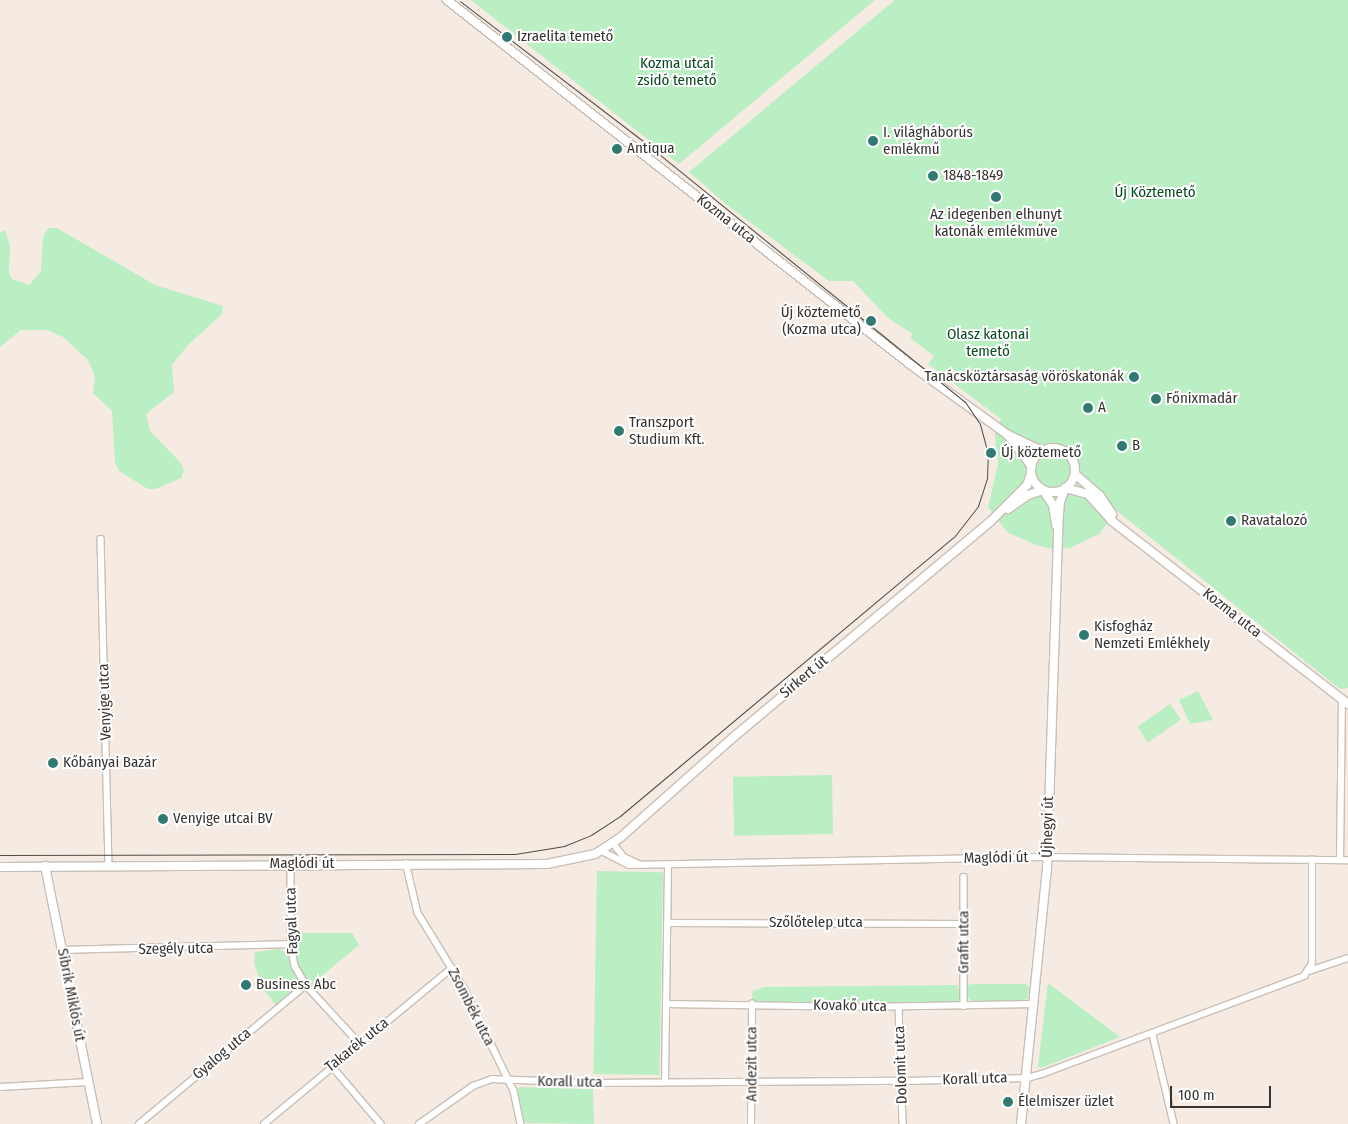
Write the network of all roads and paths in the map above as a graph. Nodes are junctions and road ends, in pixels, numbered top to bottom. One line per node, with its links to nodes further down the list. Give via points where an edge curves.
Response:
1 (447, 0): 2 (street, Kozma utca, via 911,365)
2 (1008, 435): 3 (street, Kozma utca); 4 (street, Kozma utca)
3 (1042, 451): 4 (street); 6 (street, Kozma utca, via 1056,448 1066,452 1074,461)
4 (1031, 465): 5 (street)
5 (1031, 474): 8 (street); 9 (street, Sírkert út, via 1027,485)
6 (1075, 474): 7 (street); 10 (street, Kozma utca, via 1103,500)
7 (1065, 488): 8 (street, Kozma utca, via 1057,492); 10 (street, Kozma utca, via 1088,494); 11 (street, Újhegyi út, via 1060,502)
8 (1043, 490): 9 (street, Sírkert út, via 1028,495); 11 (street, Újhegyi út, via 1053,505)
9 (998, 515): 14 (street, Sírkert út)
10 (1116, 523): 13 (street, Kozma utca)
11 (1058, 529): 16 (street, Újhegyi út)
12 (101, 539): 22 (street, Venyige utca)
13 (1345, 701): 18 (street)
14 (613, 843): 15 (street, Maglódi út); 23 (street, Maglódi út, via 629,860)
15 (602, 851): 21 (street, Maglódi út, via 578,860 547,864); 23 (street, Maglódi út, via 624,865)
16 (1048, 857): 17 (street, Maglódi út); 24 (street, Maglódi út); 38 (street, Újhegyi út)
17 (1312, 860): 18 (street, Maglódi út); 34 (street)
18 (1340, 860): 19 (street, Maglódi út)
19 (1348, 860)
20 (291, 863): 21 (street, Maglódi út); 22 (street, Maglódi út); 30 (street, Fagyal utca)
21 (406, 863): 33 (street, Zsombék utca, via 418,912)
22 (109, 864): 25 (street, Maglódi út)
23 (644, 865): 24 (street, Maglódi út)
24 (668, 865): 28 (street)
25 (45, 866): 26 (street, Maglódi út); 31 (street, Sibrik Miklós út)
26 (0, 867)
27 (964, 878): 29 (street, Grafit utca)
28 (668, 922): 29 (street, Szőlőtelep utca); 36 (street)
29 (964, 924): 39 (street, Grafit utca)
30 (291, 944): 31 (street, Szegély utca); 35 (street, Fagyal utca, via 295,966)
31 (62, 950): 49 (street, Sibrik Miklós út)
32 (1348, 958): 34 (street, Korall utca)
33 (452, 968): 42 (street, Takarék utca); 45 (street, Zsombék utca)
34 (1309, 971): 41 (street, Korall utca, via 1290,982)
35 (306, 985): 42 (street, Fagyal utca); 53 (street, Gyalog utca)
36 (666, 1004): 37 (street, Kovakő utca); 46 (street)
37 (752, 1004): 40 (street, Kovakő utca); 47 (street, Andezit utca)
38 (1034, 1004): 39 (street, Kovakő utca); 44 (street, Újhegyi út)
39 (964, 1006): 40 (street, Kovakő utca)
40 (899, 1007): 48 (street, Dolomit utca)
41 (1153, 1035): 44 (street, Korall utca); 60 (street)
42 (360, 1044): 43 (street, Takarék utca)
43 (331, 1065): 51 (street, Takarék utca); 54 (street)
44 (1028, 1078): 48 (street, Korall utca); 59 (street, Újhegyi út)
45 (508, 1081): 46 (street, Korall utca); 55 (street, Korall utca, via 481,1082); 56 (street, Zsombék utca)
46 (665, 1081): 47 (street, Korall utca)
47 (751, 1081): 48 (street, Korall utca); 57 (street, Andezit utca)
48 (903, 1081): 58 (street, Dolomit utca)
49 (88, 1082): 50 (street); 52 (street, Sibrik Miklós út)
50 (0, 1087)
51 (265, 1123)
52 (97, 1124)
53 (139, 1124)
54 (381, 1124)
55 (418, 1124)
56 (522, 1124)
57 (751, 1124)
58 (903, 1124)
59 (1022, 1124)
60 (1174, 1124)

